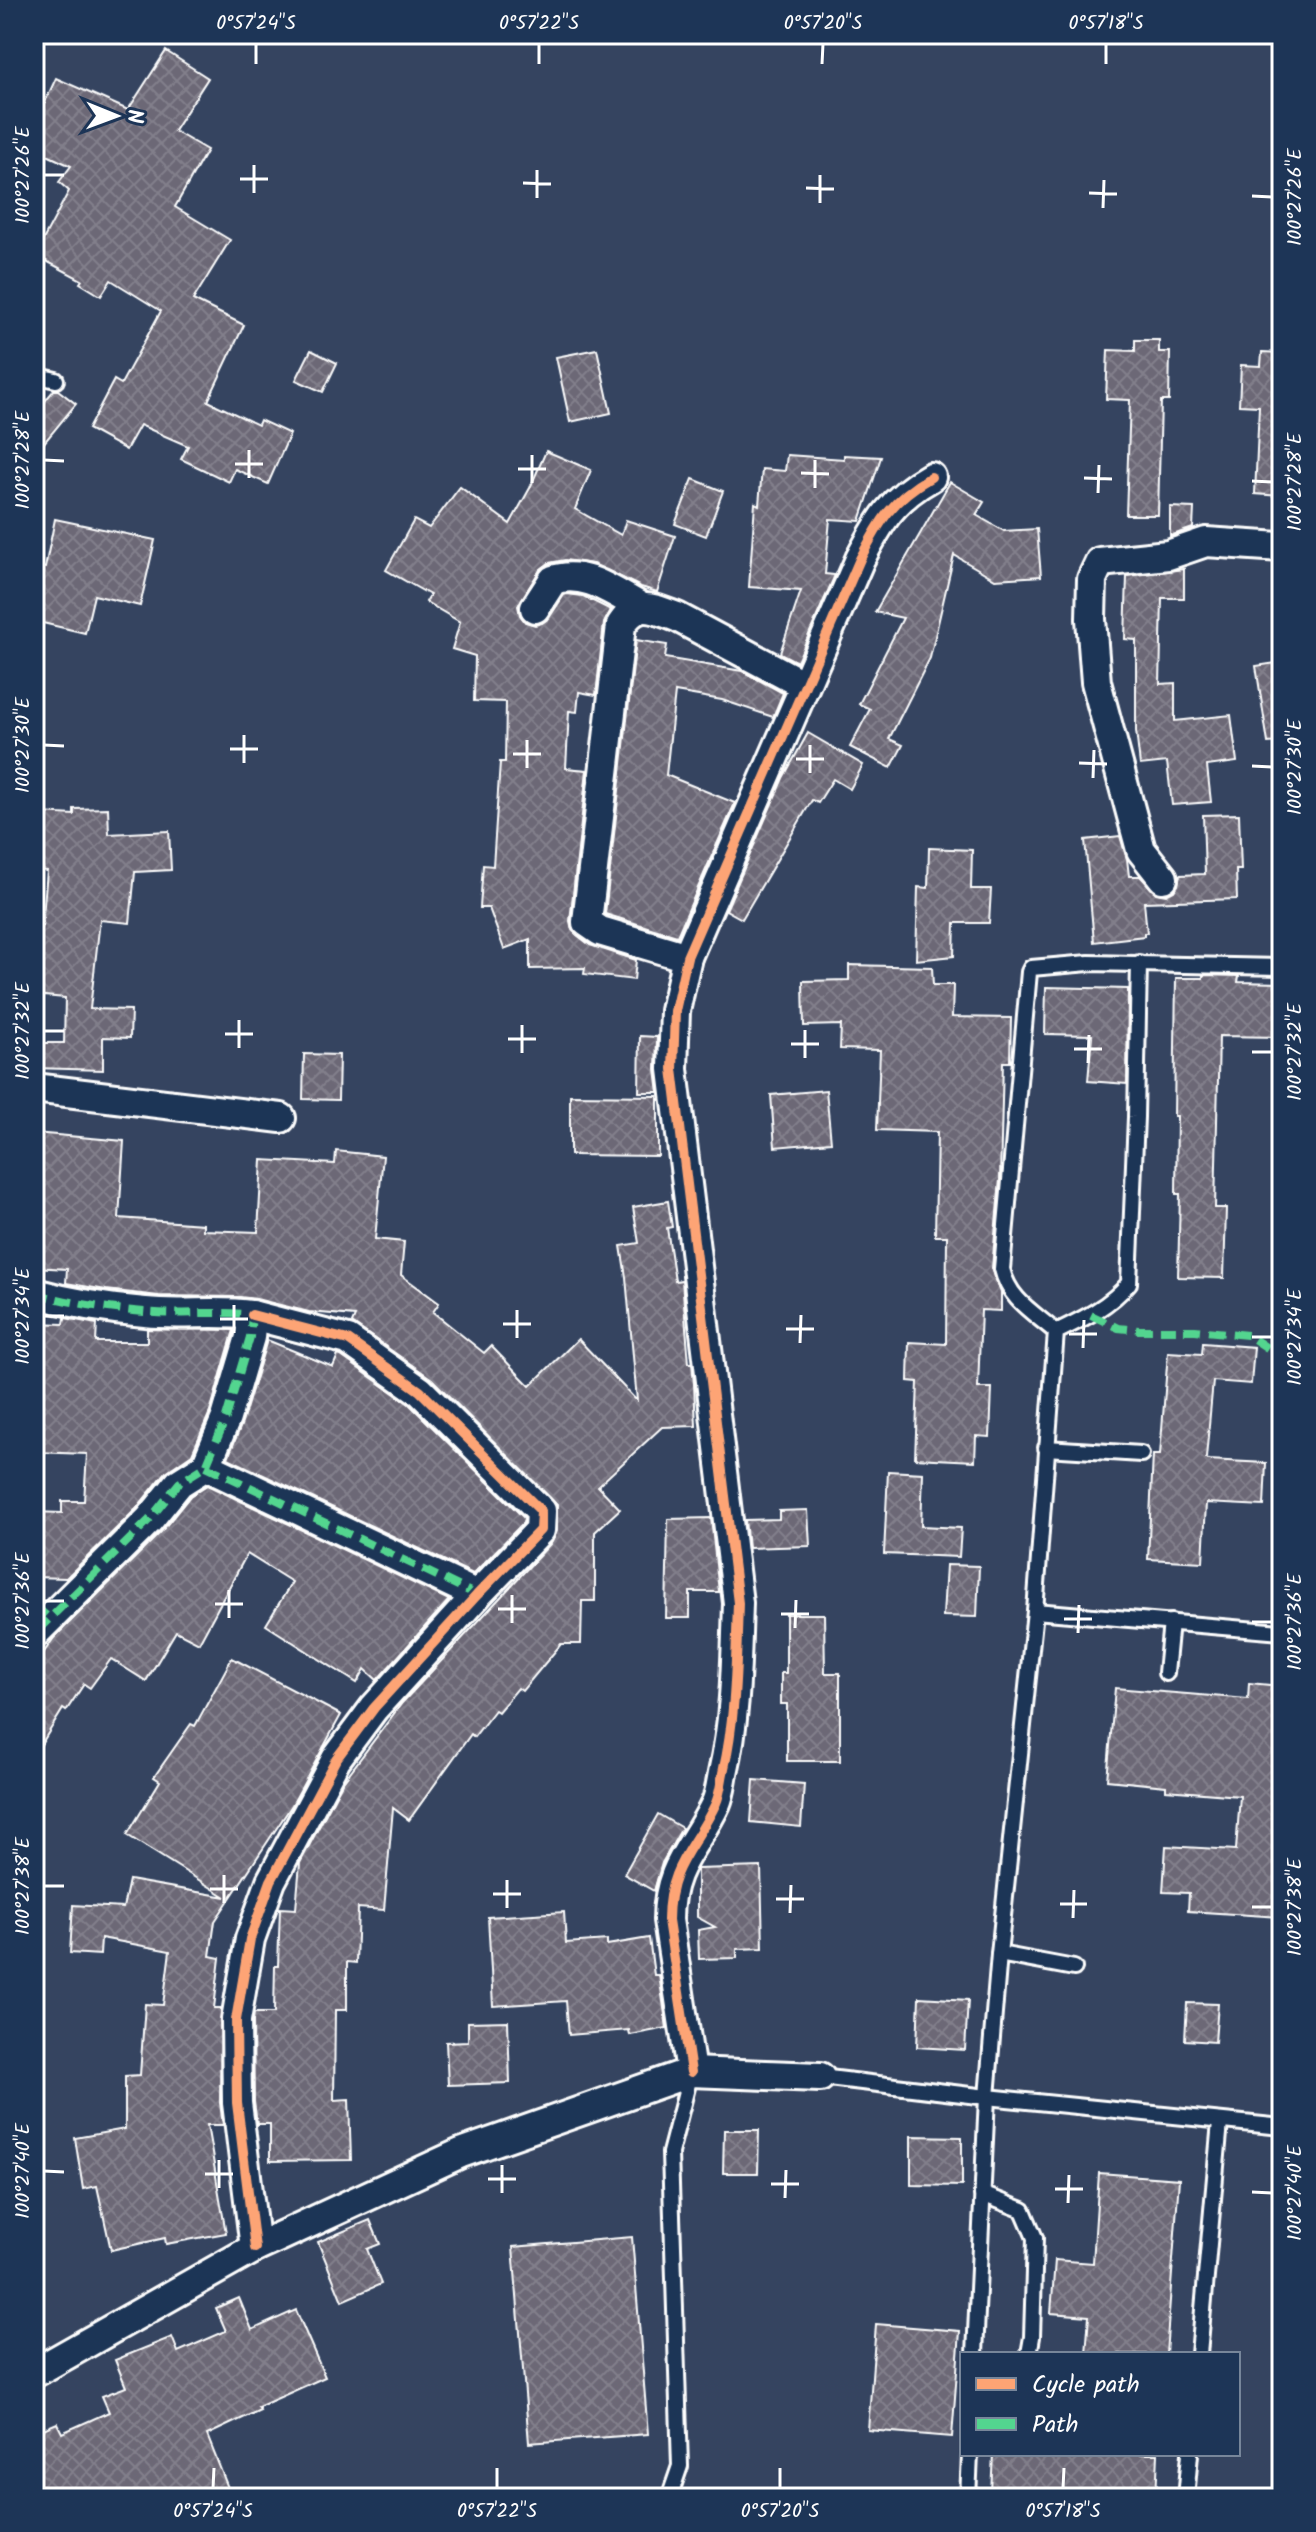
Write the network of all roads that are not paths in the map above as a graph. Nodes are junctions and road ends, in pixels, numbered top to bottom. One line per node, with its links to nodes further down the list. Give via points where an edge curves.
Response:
1 (34, 375): 2 (lane)
2 (56, 380)
3 (931, 477): 7 (street, via 883,516)
4 (1282, 547): 8 (street, via 1206,542 1168,555 1100,562 1092,579 1096,682 1141,850)
5 (641, 607): 6 (street, via 574,576 553,580); 7 (street, via 677,617); 9 (street, via 628,613 621,625 587,922 600,931)
6 (535, 608)
7 (804, 685): 9 (street)
8 (1163, 878)
9 (687, 957): 28 (street, via 675,1011 673,1069 738,1603 736,1690 716,1801 668,1897)
10 (1139, 963): 11 (lane); 16 (lane, via 1129,1283 1091,1315); 16 (lane, via 1035,966 1029,972 1002,1269 1015,1298)
11 (1282, 967)
12 (34, 1088): 13 (street)
13 (281, 1118)
14 (34, 1293): 15 (street, via 148,1313)
15 (252, 1315): 19 (street, via 226,1418); 20 (street, via 348,1340 420,1391 541,1511 540,1530)
16 (1056, 1332): 17 (lane)
17 (1046, 1448): 18 (lane); 21 (lane)
18 (1141, 1454)
19 (206, 1466): 20 (street); 22 (street, via 179,1483 149,1520)
20 (477, 1595): 34 (street, via 374,1708 336,1759 271,1881 250,1939 236,2020 237,2103)
21 (1035, 1611): 23 (lane); 26 (lane)
22 (39, 1619)
23 (1171, 1622): 24 (lane); 25 (lane)
24 (1282, 1632)
25 (1166, 1673)
26 (999, 1954): 27 (lane); 30 (lane)
27 (1074, 1968)
28 (691, 2072): 29 (street); 34 (street, via 461,2153); 41 (lane, via 670,2153 680,2466)
29 (820, 2077): 30 (lane)
30 (987, 2097): 31 (lane); 33 (lane)
31 (1220, 2122): 32 (lane); 37 (lane)
32 (1282, 2127)
33 (982, 2194): 35 (lane); 36 (lane, via 1023,2210 1035,2238)
34 (255, 2248): 38 (street)
35 (975, 2352)
36 (1029, 2352)
37 (1199, 2352)
38 (34, 2373)
39 (970, 2456): 42 (lane)
40 (1190, 2456): 43 (lane)
41 (669, 2498)
42 (968, 2498)
43 (1186, 2498)

